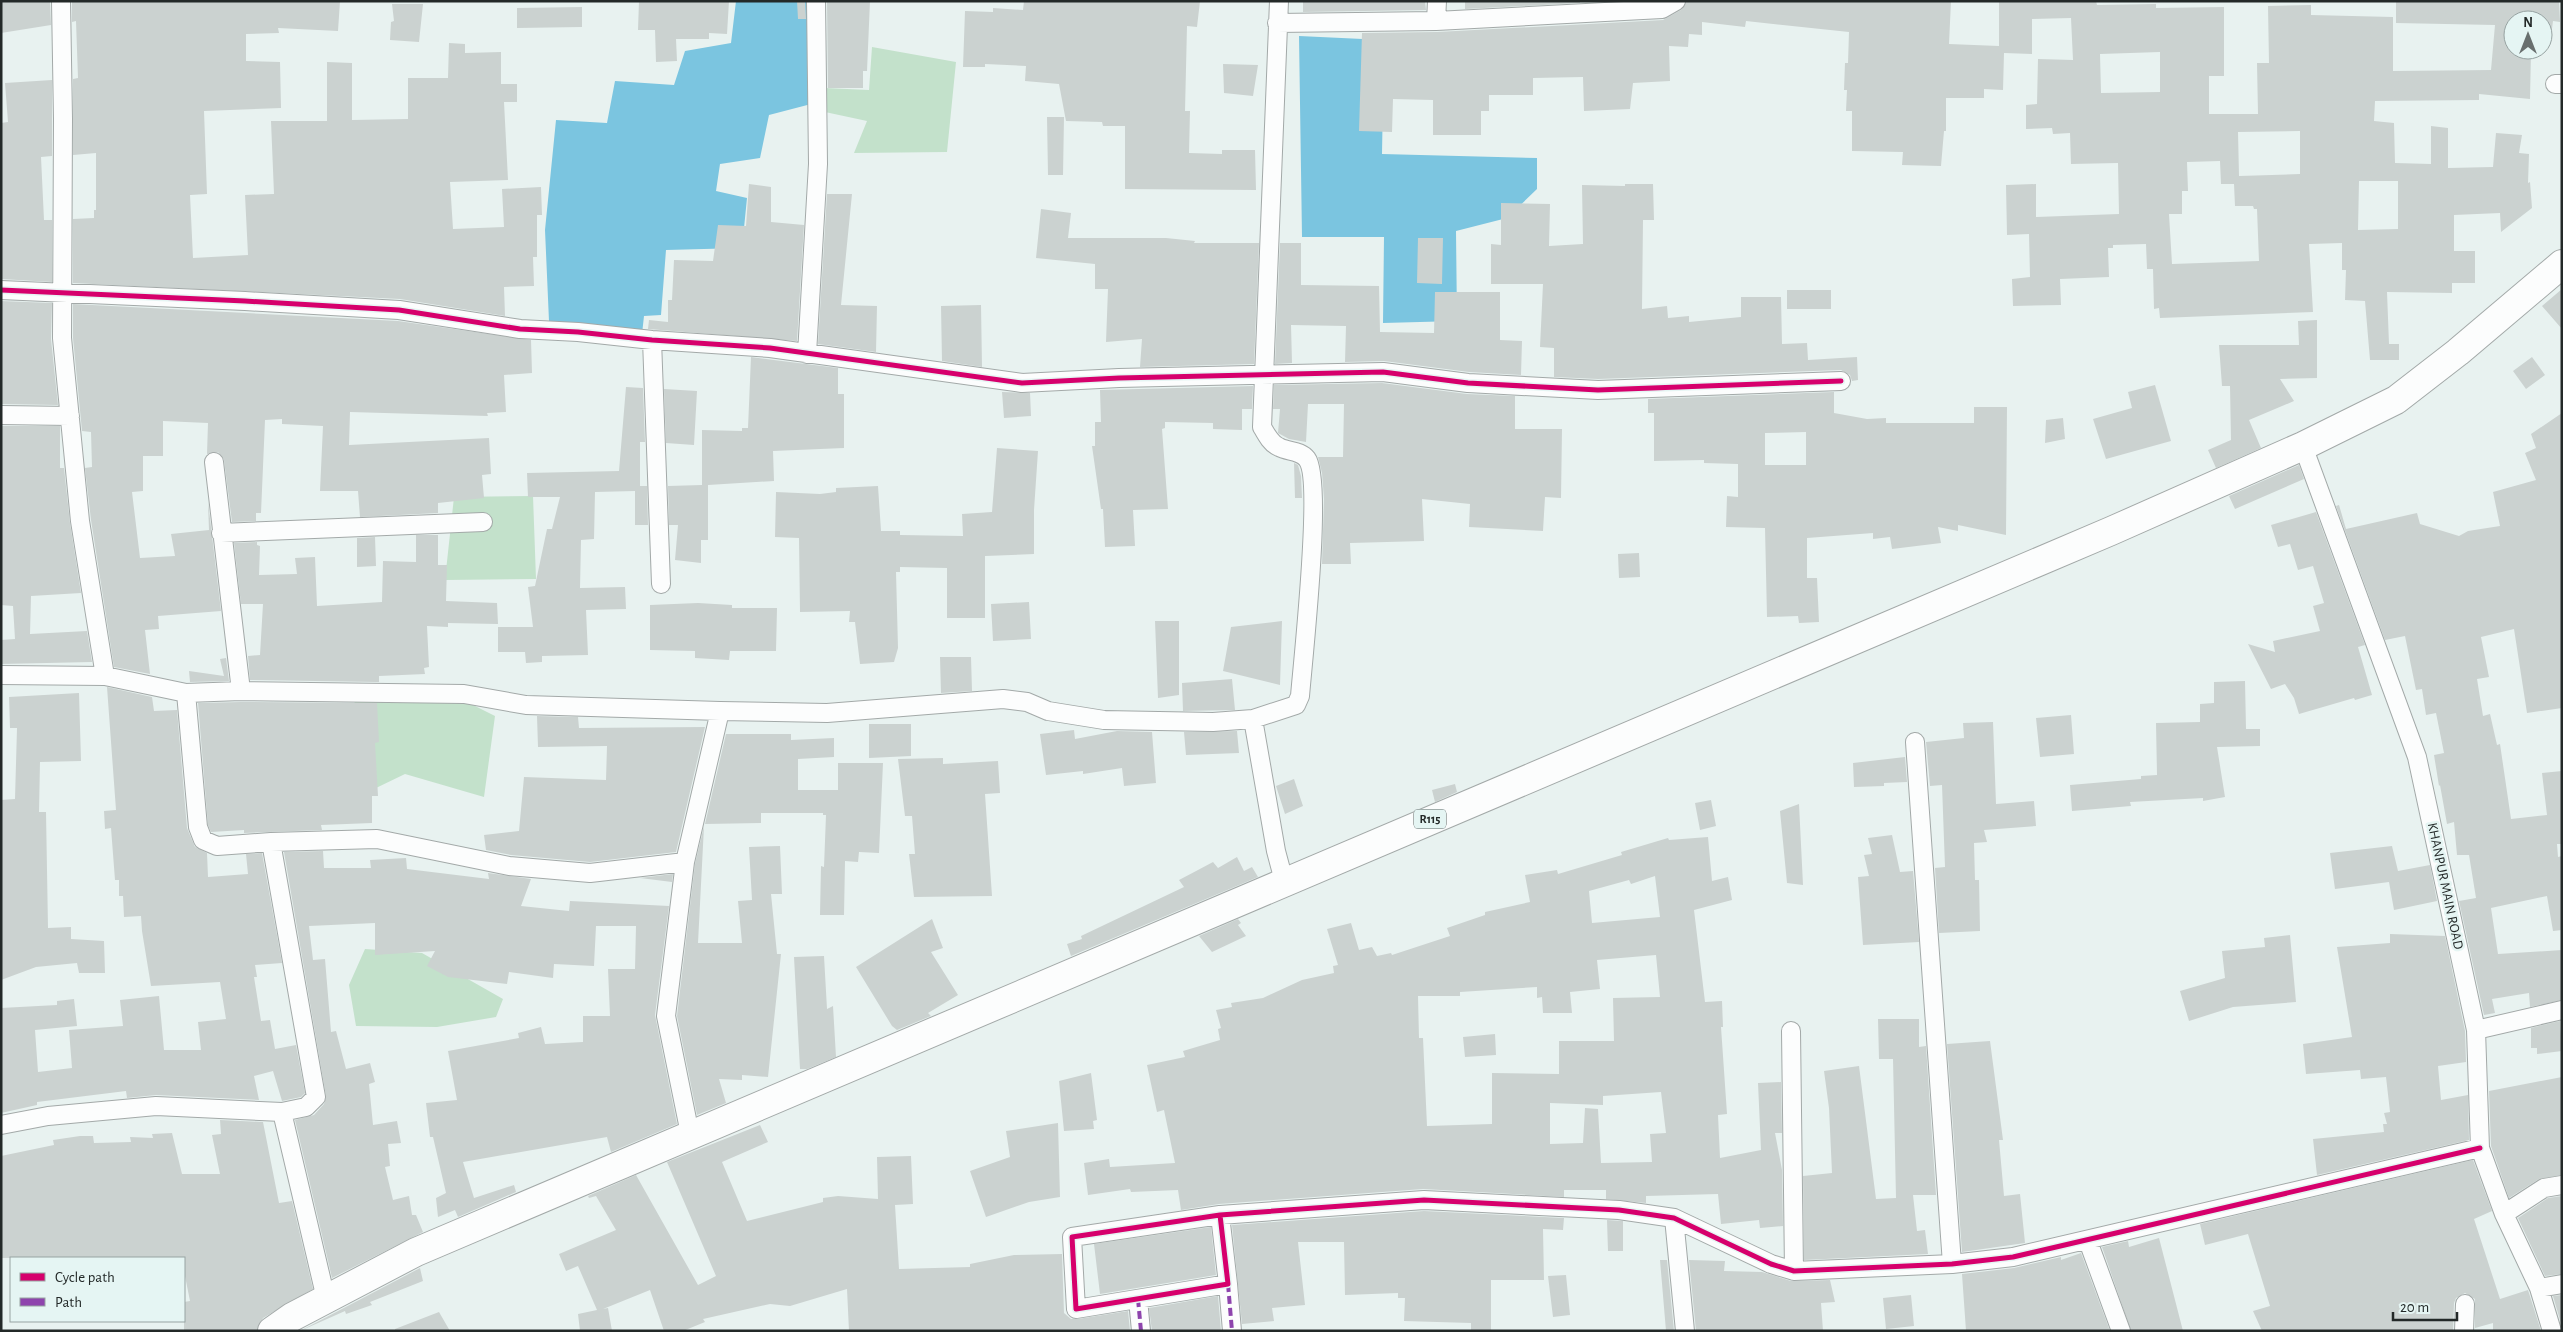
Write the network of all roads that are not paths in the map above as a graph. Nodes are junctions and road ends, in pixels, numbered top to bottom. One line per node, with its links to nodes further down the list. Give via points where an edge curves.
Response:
1 (61, 1): 10 (street)
2 (816, 1): 12 (street, via 818,164)
3 (1279, 1): 7 (street)
4 (1437, 1): 6 (street)
5 (1676, 1): 6 (street, via 1662,8)
6 (1436, 21): 7 (street)
7 (1278, 23): 13 (street)
8 (2562, 264): 17 (main road, R115, via 2396,400)
9 (1, 290): 10 (street)
10 (62, 292): 11 (street, via 399,310 520,330); 16 (street, via 62,338)
11 (652, 340): 12 (street, via 770,348); 21 (street)
12 (806, 354): 13 (street, via 1022,383)
13 (1265, 376): 14 (street, via 1383,372 1468,383 1598,390); 27 (street, via 1262,427 1278,447 1301,453 1308,460 1313,477 1311,550 1300,696 1296,705)
14 (1841, 381)
15 (1, 415): 16 (street)
16 (70, 416): 23 (street, via 80,521)
17 (2303, 446): 31 (main road, R115); 33 (street, KHANPUR MAIN ROAD, via 2417,757)
18 (214, 462): 20 (street)
19 (483, 522): 20 (street)
20 (221, 534): 24 (street)
21 (661, 584)
22 (1, 675): 23 (street)
23 (105, 676): 25 (street)
24 (241, 692): 25 (street); 26 (street, via 464,694 526,705)
25 (186, 693): 29 (street, via 198,827 203,840 217,846)
26 (720, 711): 27 (street, via 827,713 1003,699 1028,702 1048,711 1104,720 1213,722); 30 (street)
27 (1253, 719): 31 (street)
28 (1914, 742): 44 (street)
29 (271, 842): 30 (street, via 377,839 509,866 590,873); 35 (street, via 316,1097 306,1107)
30 (685, 862): 37 (street, via 666,1016)
31 (1284, 881): 37 (main road, R115)
32 (2562, 1010): 33 (street)
33 (2476, 1030): 38 (street, KHANPUR MAIN ROAD)
34 (1792, 1031): 45 (street)
35 (282, 1112): 36 (street, via 156,1106 48,1116); 49 (street)
36 (1, 1126)
37 (690, 1134): 49 (main road, R115, via 416,1252)
38 (2480, 1148): 40 (street, KHANPUR MAIN ROAD); 43 (street)
39 (2562, 1185): 40 (street, via 2544,1188)
40 (2504, 1214): 48 (street, KHANPUR MAIN ROAD)
41 (1220, 1215): 42 (street, via 1424,1200 1620,1210); 46 (street); 50 (street, via 1072,1237 1076,1309)
42 (1674, 1218): 45 (street, via 1771,1264); 55 (street)
43 (2088, 1241): 44 (street, via 2013,1257); 56 (street)
44 (1952, 1264): 45 (street)
45 (1794, 1271)
46 (1228, 1284): 50 (street); 54 (street)
47 (2562, 1284): 48 (street)
48 (2540, 1288): 58 (street, KHANPUR MAIN ROAD)
49 (326, 1299): 52 (main road, R115)
50 (1138, 1299): 53 (street)
51 (2465, 1304): 57 (street)
52 (272, 1331)
53 (1141, 1331)
54 (1232, 1331)
55 (1685, 1331)
56 (2121, 1331)
57 (2464, 1331)
58 (2552, 1331)

